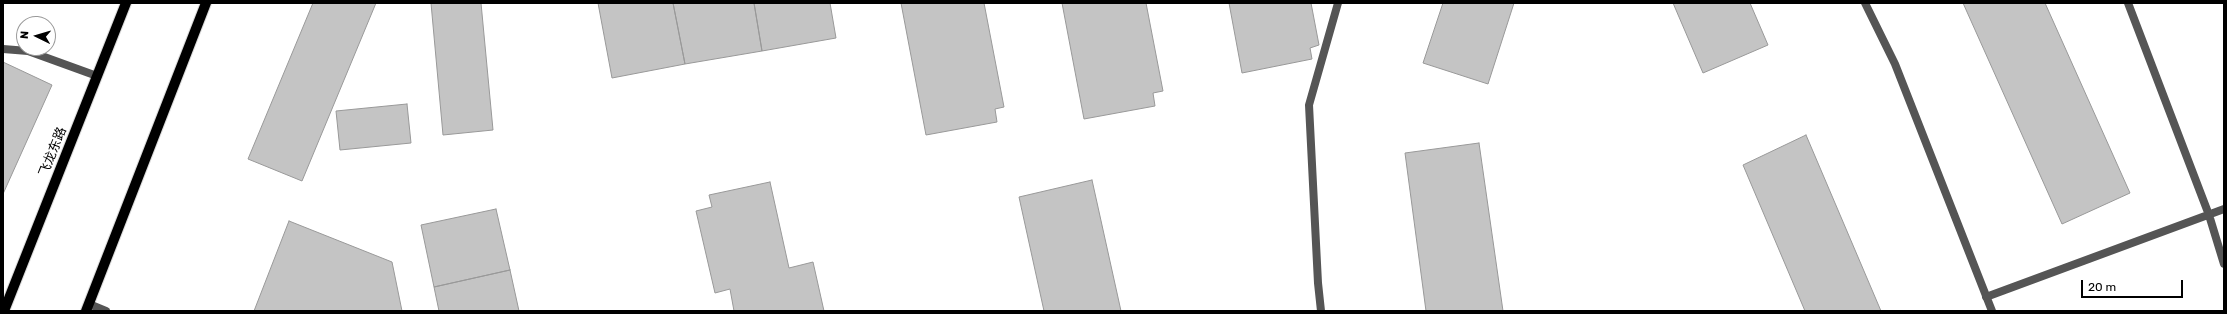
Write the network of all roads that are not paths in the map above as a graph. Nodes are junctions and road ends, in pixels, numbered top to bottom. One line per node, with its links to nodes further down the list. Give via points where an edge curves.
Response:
1 (126, 3): 7 (main road, 飞龙东路)
2 (206, 3): 12 (main road)
3 (1338, 3): 15 (street, via 1309,105)
4 (1865, 3): 11 (street, via 1895,64)
5 (2128, 3): 9 (street)
6 (3, 49): 7 (street, via 28,51)
7 (97, 76): 13 (main road, 飞龙东路)
8 (2224, 209): 9 (street)
9 (2209, 215): 10 (street); 11 (street)
10 (2224, 264)
11 (1986, 297): 16 (street)
12 (87, 308): 14 (street)
13 (4, 311)
14 (106, 311)
15 (1321, 311)
16 (1992, 311)

